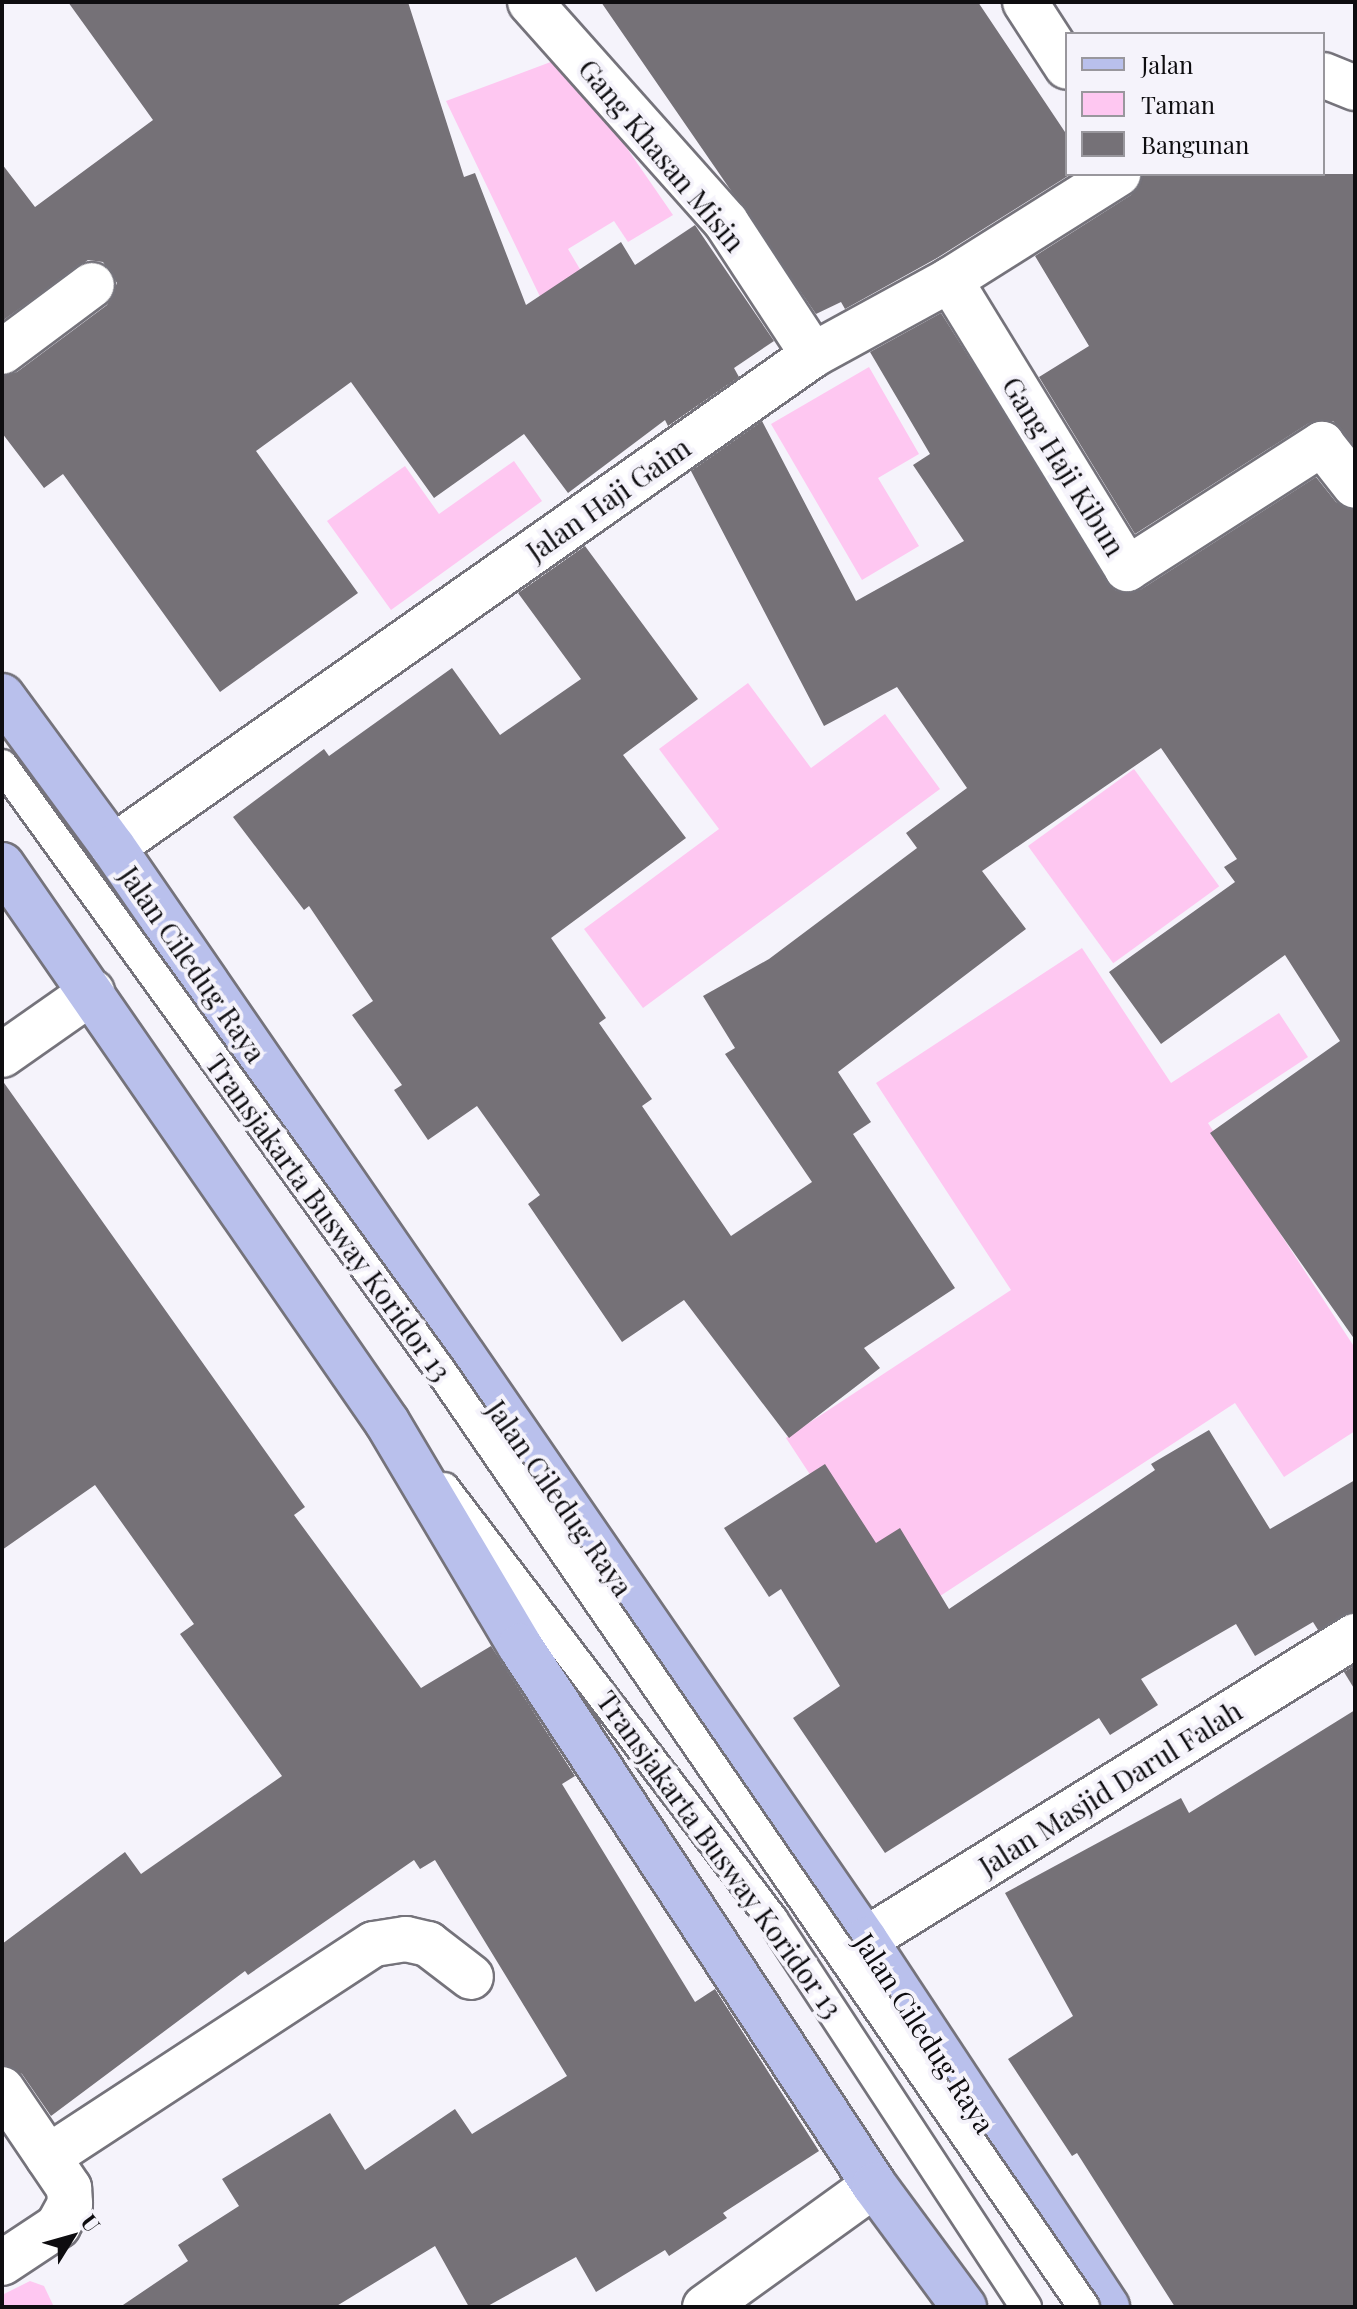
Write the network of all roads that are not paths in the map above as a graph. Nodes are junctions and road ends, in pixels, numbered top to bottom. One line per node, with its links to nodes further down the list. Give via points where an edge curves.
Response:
1 (530, 2): 10 (street, Gang Khasan Misin, via 726,222)
2 (1025, 2): 3 (street)
3 (1065, 64)
4 (1325, 76): 5 (street)
5 (1355, 88)
6 (1115, 176): 7 (street, Jalan Haji Gaim)
7 (950, 280): 10 (street, Jalan Haji Gaim); 11 (street, Gang Haji Kibun, via 1129,570 1322,444)
8 (92, 285): 9 (street)
9 (2, 352)
10 (813, 355): 14 (street, Jalan Haji Gaim)
11 (1355, 486)
12 (2, 696): 14 (main road, Jalan Ciledug Raya)
13 (2, 765): 26 (lane, Transjakarta Busway Koridor 13, bridge, via 440,1370)
14 (113, 847): 20 (main road, Jalan Ciledug Raya)
15 (2, 865): 16 (main road)
16 (92, 992): 17 (street); 18 (main road)
17 (2, 1055)
18 (387, 1422): 24 (main road, via 520,1646); 29 (lane, Transjakarta Busway Koridor 13, via 458,1503 772,1919)
19 (1355, 1636): 20 (street, Jalan Masjid Darul Falah)
20 (865, 1940): 26 (main road, Jalan Ciledug Raya)
21 (471, 1977): 23 (street, via 428,1944 406,1939 374,1944)
22 (2, 2089): 23 (street)
23 (48, 2157): 25 (street, via 69,2188 70,2204 58,2226)
24 (874, 2185): 27 (street); 28 (main road)
25 (2, 2263)
26 (1087, 2300)
27 (705, 2307)
28 (964, 2307)
29 (1026, 2307)

